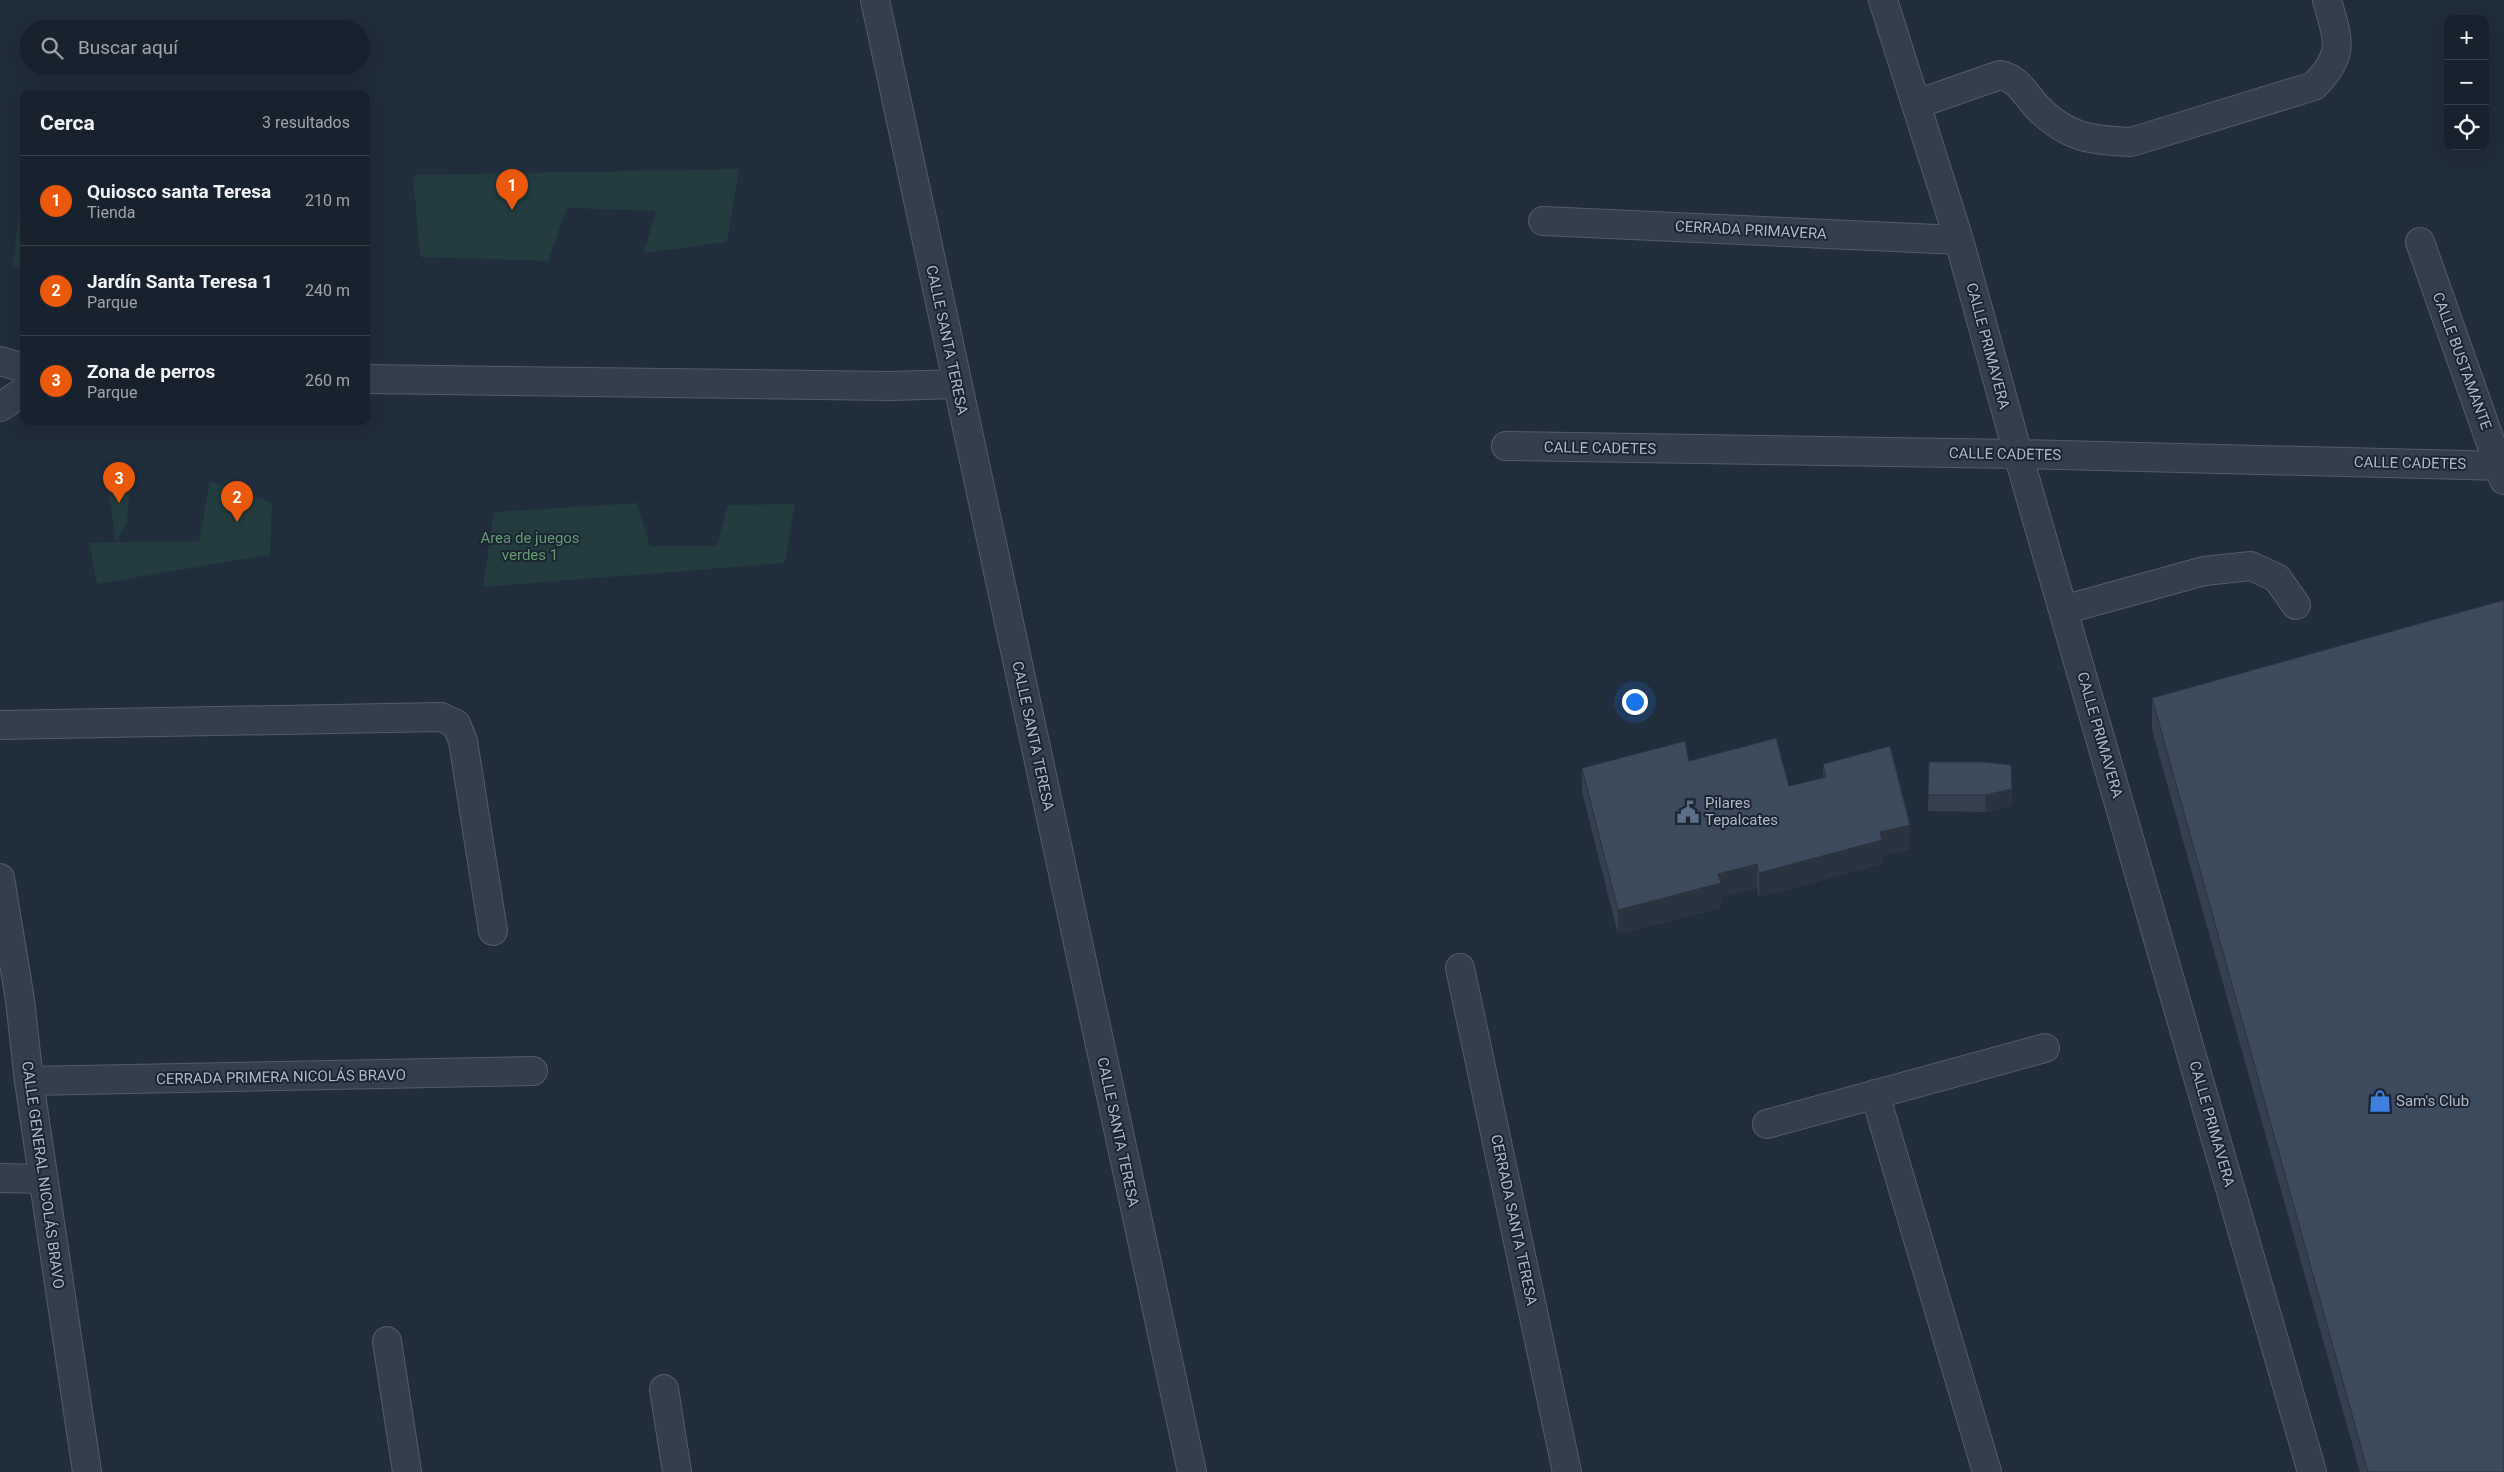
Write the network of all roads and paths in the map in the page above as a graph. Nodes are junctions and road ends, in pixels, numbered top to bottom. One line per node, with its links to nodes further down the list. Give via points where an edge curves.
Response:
1 (875, 0): 11 (street, CALLE SANTA TERESA)
2 (1883, 0): 4 (street, CALLE PRIMAVERA)
3 (2327, 0): 4 (street, via 2338,38 2336,58 2314,86 2131,142 2100,141 2070,133 2037,107 2018,83 2000,75)
4 (1917, 104): 6 (street, CALLE PRIMAVERA)
5 (1543, 221): 6 (street, CERRADA PRIMAVERA)
6 (1959, 240): 15 (street, CALLE PRIMAVERA)
7 (2420, 242): 16 (street, CALLE BUSTAMANTE)
8 (0, 361): 9 (street)
9 (20, 367)
10 (370, 379): 11 (street, via 891,386)
11 (957, 384): 36 (street, CALLE SANTA TERESA)
12 (20, 394): 13 (street)
13 (0, 407)
14 (1506, 446): 15 (street, CALLE CADETES)
15 (2018, 454): 16 (street, CALLE CADETES); 18 (street, CALLE PRIMAVERA)
16 (2502, 471)
17 (2296, 605): 18 (street, via 2277,578 2251,566 2204,571)
18 (2063, 610): 39 (street, CALLE PRIMAVERA)
19 (0, 725): 21 (street, via 441,717 456,724 463,741)
20 (0, 878): 23 (street, CALLE GENERAL NICOLÁS BRAVO)
21 (493, 931)
22 (1460, 968): 37 (street, CERRADA SANTA TERESA)
23 (10, 1000): 26 (street, CALLE GENERAL NICOLÁS BRAVO)
24 (2045, 1048): 27 (street)
25 (533, 1071): 26 (street, CERRADA PRIMERA NICOLÁS BRAVO)
26 (29, 1081): 30 (street, CALLE GENERAL NICOLÁS BRAVO)
27 (1875, 1094): 28 (street); 38 (street)
28 (1767, 1124)
29 (0, 1178): 30 (street)
30 (43, 1179): 33 (street, CALLE GENERAL NICOLÁS BRAVO)
31 (387, 1341): 34 (street)
32 (664, 1389): 35 (street)
33 (87, 1472)
34 (407, 1472)
35 (677, 1472)
36 (1192, 1472)
37 (1567, 1472)
38 (1987, 1472)
39 (2312, 1472)

